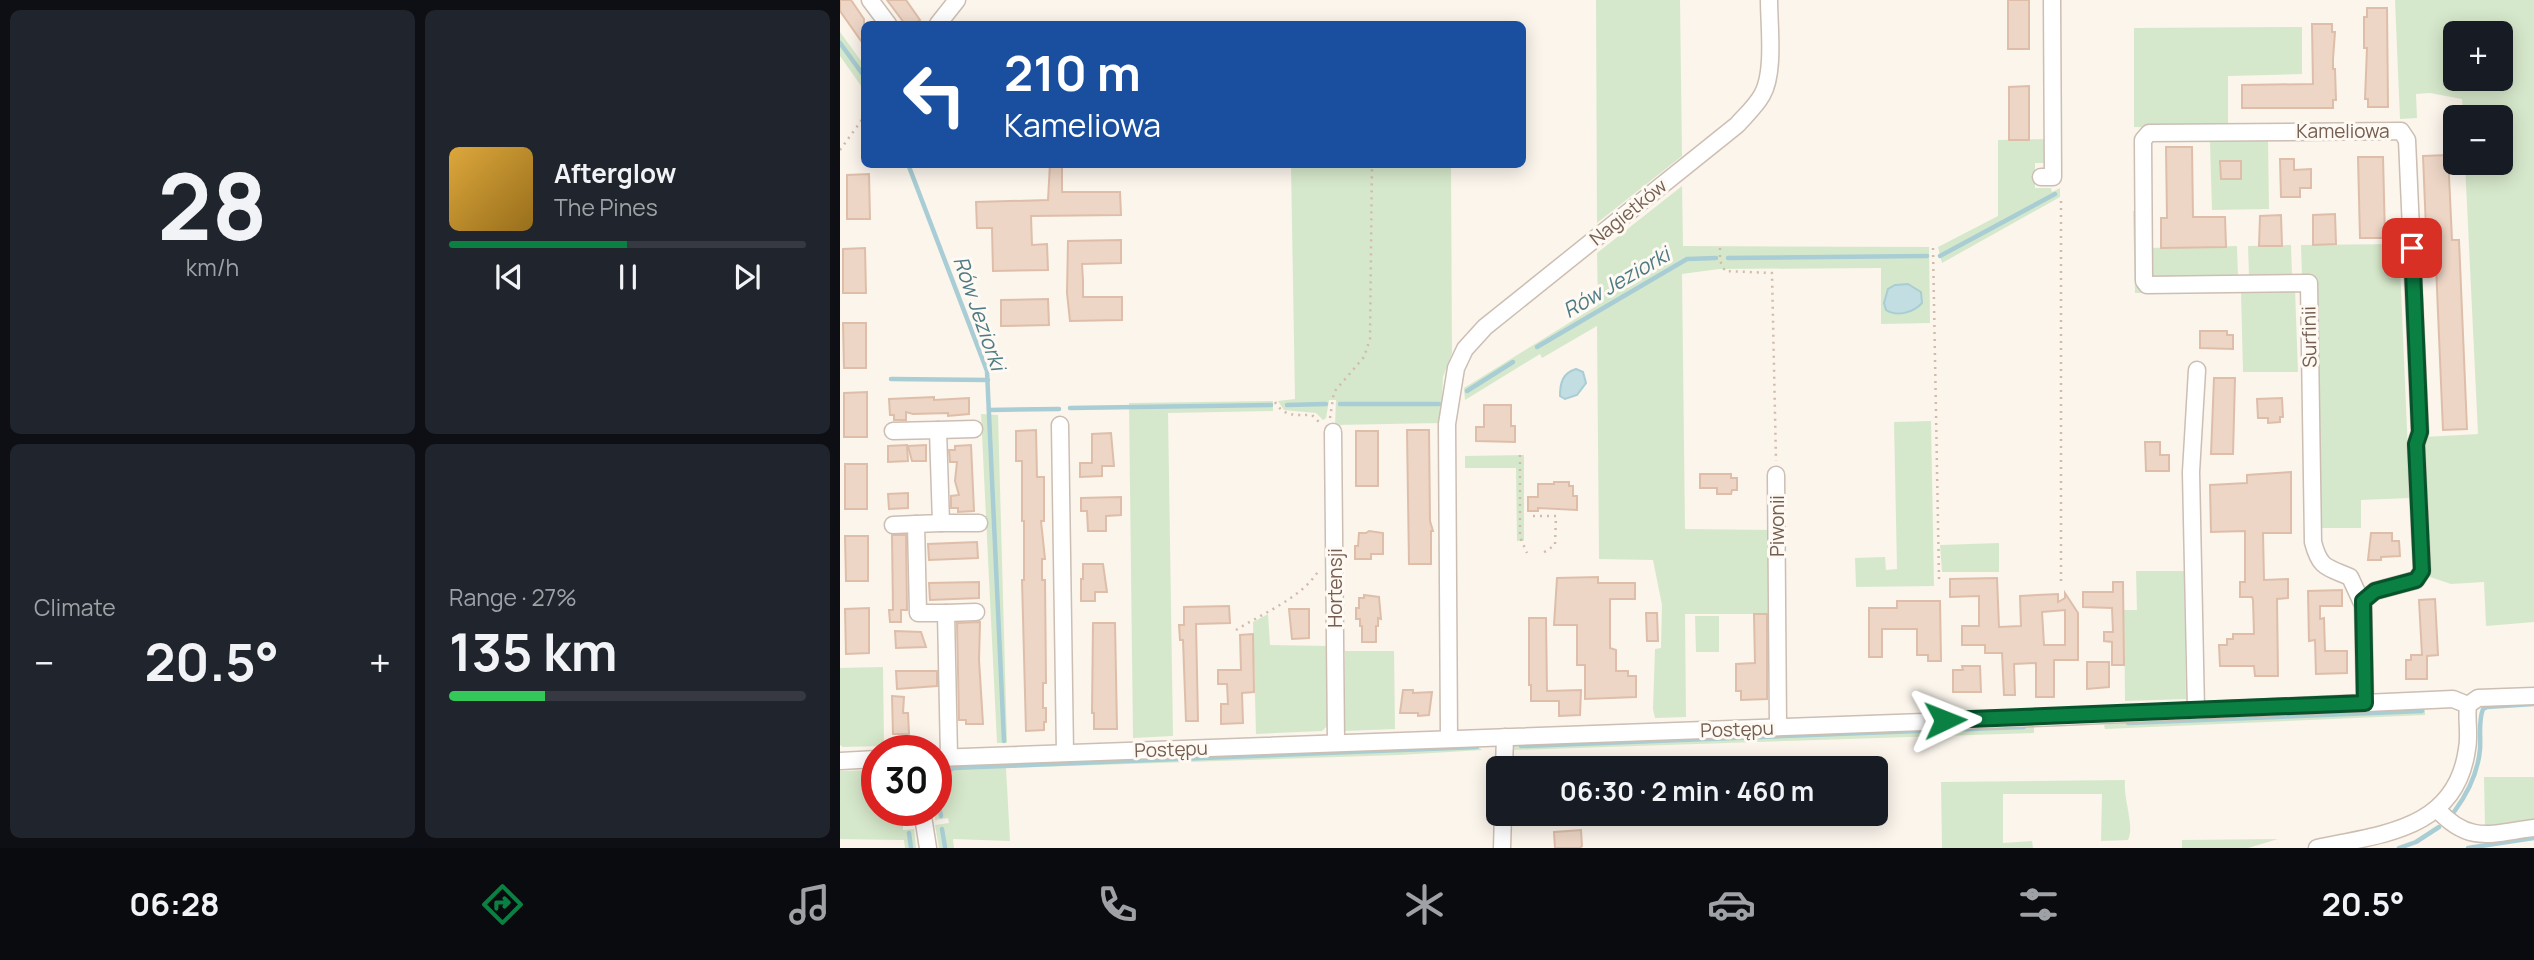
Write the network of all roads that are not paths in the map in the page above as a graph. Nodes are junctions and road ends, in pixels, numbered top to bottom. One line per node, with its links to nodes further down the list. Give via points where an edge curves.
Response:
1 (870, 0): 5 (street)
2 (957, 0): 6 (street)
3 (1769, 0): 30 (street, Nagietków, via 1767,83 1737,125 1485,327 1460,358 1447,424)
4 (2052, 0): 7 (street, via 2053,177)
5 (886, 21)
6 (940, 21)
7 (2041, 177)
8 (2144, 211): 20 (street, Surfinii, via 2147,285 2309,283 2313,542 2326,568 2350,577); 20 (street, Kameliowa, via 2146,134 2401,131 2407,140 2422,571 2416,580 2375,591)
9 (2197, 370): 26 (street, via 2191,472)
10 (1060, 425): 32 (street)
11 (974, 429): 13 (street)
12 (1325, 429): 31 (street, Hortensji)
13 (938, 430): 14 (street); 16 (street)
14 (893, 431)
15 (1776, 475): 27 (street, Piwonii)
16 (941, 523): 17 (street); 18 (street)
17 (979, 523)
18 (916, 524): 19 (street); 22 (street, via 918,613)
19 (893, 525)
20 (2362, 603): 24 (street)
21 (976, 612): 22 (street)
22 (946, 613): 28 (street)
23 (2534, 696): 25 (street, Postępu, via 2478,698)
24 (2365, 703): 25 (street, Postępu, via 2452,699); 26 (street, Postępu)
25 (2468, 705): 37 (street, via 2468,749 2463,767)
26 (2196, 710): 27 (street, Postępu)
27 (1777, 727): 29 (street, Postępu)
28 (943, 735)
29 (1505, 737): 30 (street, Postępu); 33 (street)
30 (1455, 739): 31 (street, Postępu)
31 (1336, 743): 32 (street, Postępu)
32 (1065, 753): 34 (street, Postępu)
33 (1504, 756)
34 (952, 757)
35 (861, 760): 36 (street)
36 (840, 761)
37 (2437, 809): 40 (street, via 2470,834); 43 (street, via 2404,829)
38 (925, 826): 41 (street)
39 (1503, 826): 42 (street)
40 (2534, 828)
41 (928, 848)
42 (1502, 848)
43 (2317, 848)

